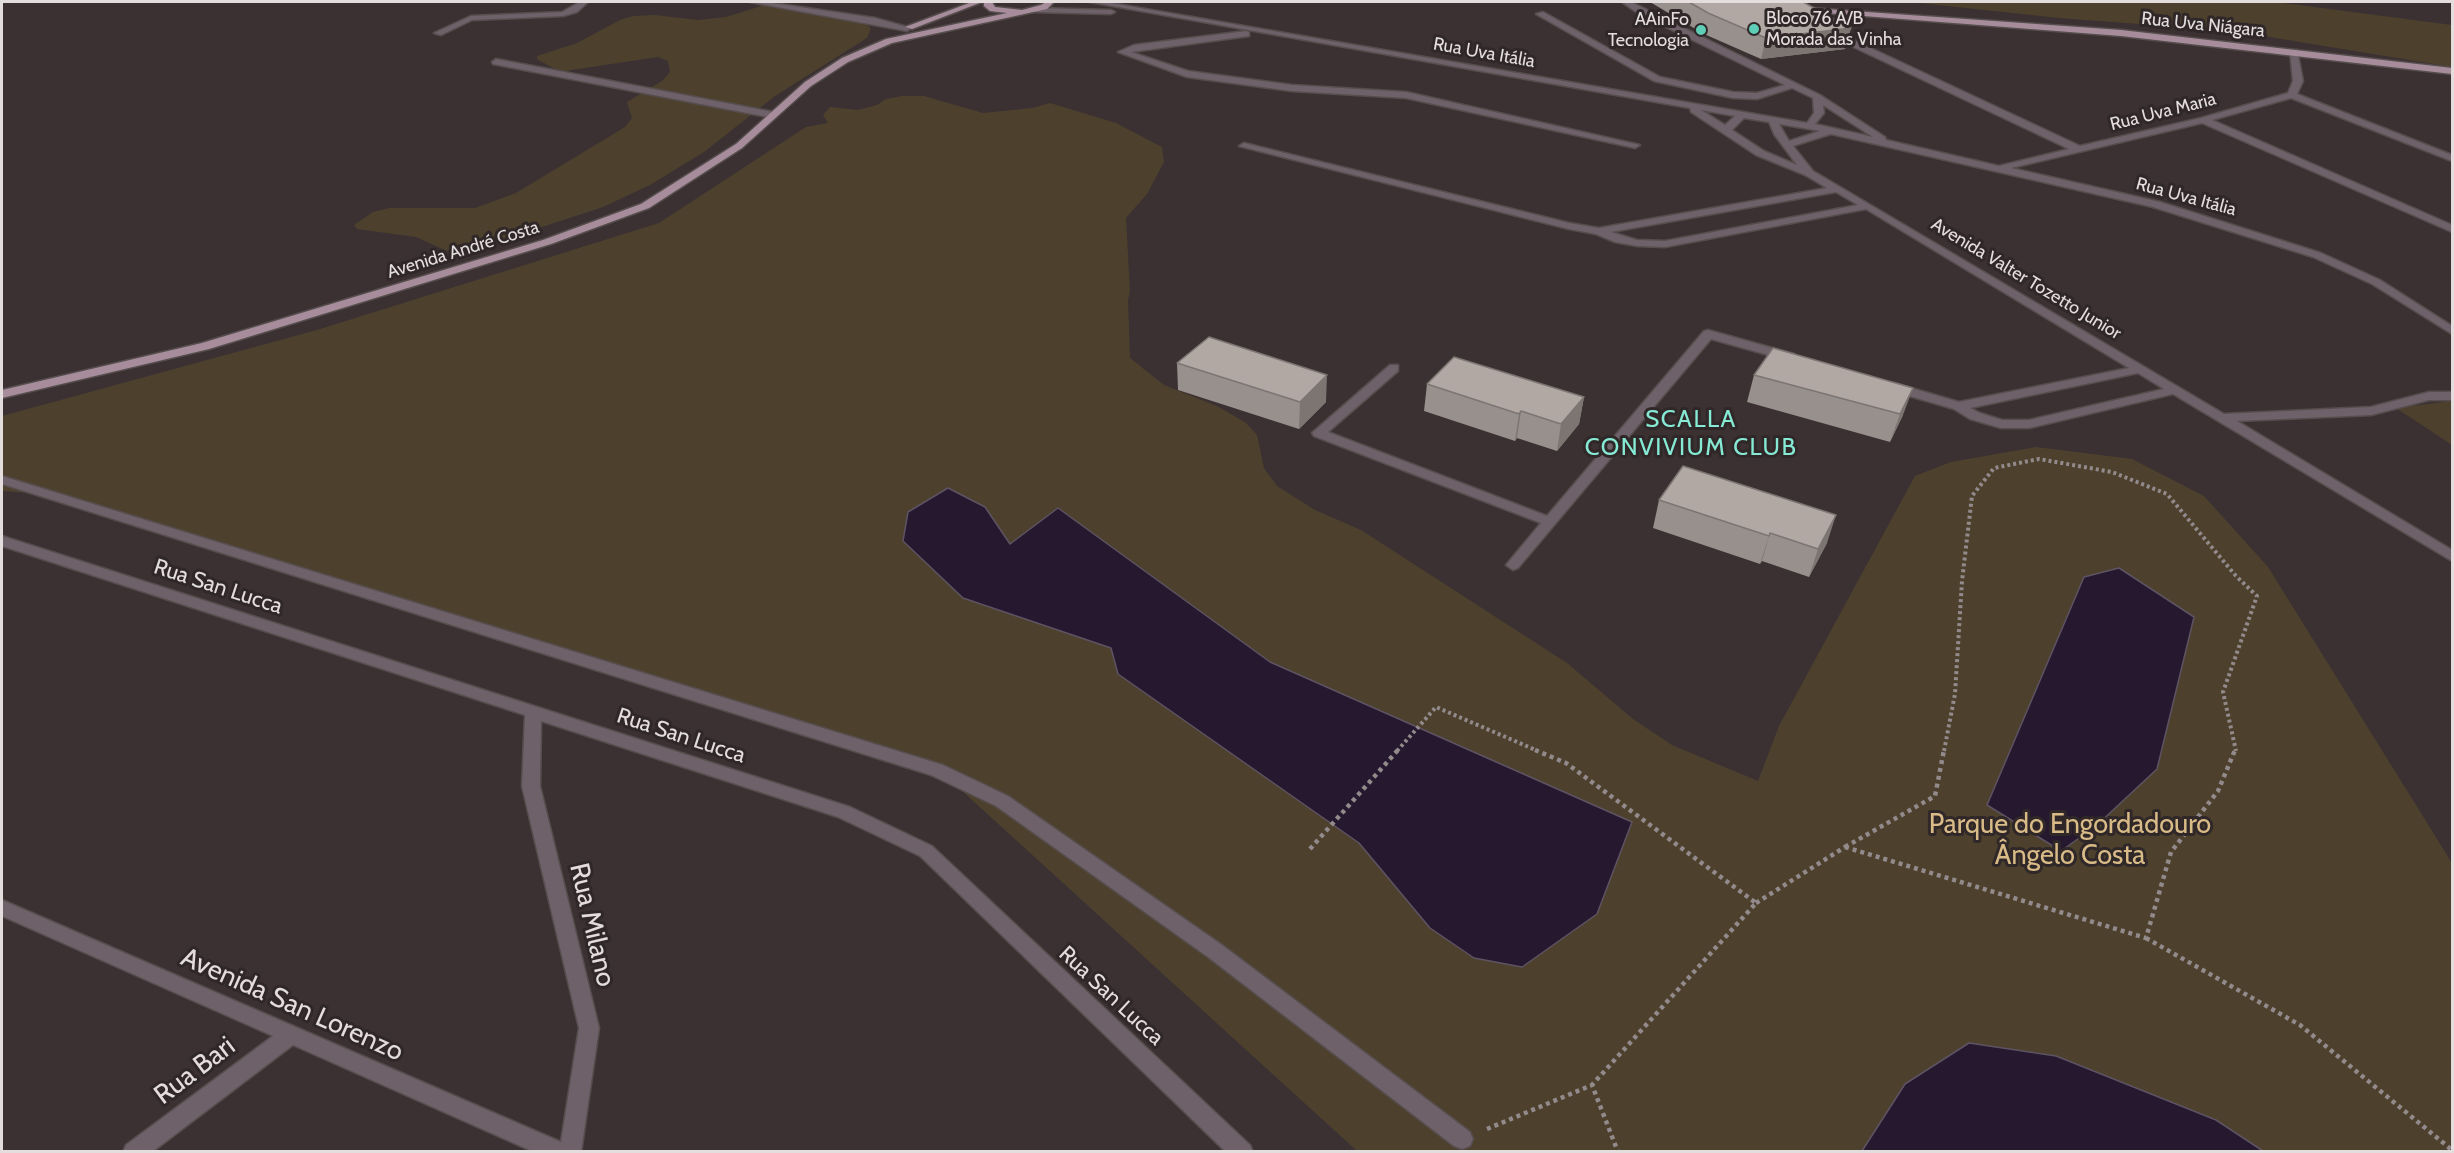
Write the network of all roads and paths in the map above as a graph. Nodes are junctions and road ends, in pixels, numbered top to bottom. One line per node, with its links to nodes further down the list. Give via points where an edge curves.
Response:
1 (584, 2): 19 (street, via 563,14 471,18)
2 (754, 2): 16 (street)
3 (978, 2): 16 (main road, Avenida André Costa)
4 (988, 2): 13 (main road, via 993,9)
5 (1050, 2): 11 (main road)
6 (1094, 2): 12 (street, Rua Uva Itália)
7 (1154, 2): 12 (street)
8 (1626, 2): 15 (street, Rua Uva Itália)
9 (1640, 2): 15 (street, Rua Uva Itália)
10 (1784, 8): 21 (main road, Rua Uva Niágara, via 2068,28)
11 (1036, 10): 12 (street, Rua Uva Itália); 13 (main road)
12 (1145, 11): 18 (street, Rua Uva Itália)
13 (1022, 12): 20 (main road, Avenida André Costa)
14 (1540, 14): 24 (street, via 1657,79 1732,95 1757,96)
15 (1656, 17): 24 (street, Rua Uva Itália)
16 (907, 28): 20 (main road, Avenida André Costa)
17 (1824, 30): 39 (street)
18 (1264, 32): 27 (street, Rua Uva Itália); 35 (street, via 1122,52 1187,74 1292,88 1406,95)
19 (438, 33)
20 (889, 40): 29 (main road, Avenida André Costa, via 845,60 808,84)
21 (2294, 52): 23 (main road, Rua Uva Niágara); 25 (street, via 2298,81)
22 (496, 62): 29 (street)
23 (2452, 71)
24 (1794, 85): 26 (street, Rua Uva Itália)
25 (2292, 95): 31 (street, Rua Uva Maria); 40 (street)
26 (1817, 97): 32 (street, via 1819,113); 37 (street, Rua Uva Itália)
27 (1686, 105): 28 (street, Rua Uva Itália); 33 (street, Avenida Valter Tozetto Junior)
28 (1742, 114): 30 (street, Rua Uva Itália); 33 (street)
29 (774, 115): 53 (main road, Avenida André Costa, via 739,146 645,206 547,242 205,346)
30 (1773, 120): 32 (street, Rua Uva Itália); 36 (street, Avenida Valter Tozetto Junior)
31 (2204, 120): 39 (street, Rua Uva Maria); 45 (street)
32 (1809, 126): 34 (street, Rua Uva Itália)
33 (1726, 130): 42 (street, Avenida Valter Tozetto Junior, via 1760,153)
34 (1829, 131): 36 (street); 37 (street, Rua Uva Itália)
35 (1635, 145)
36 (1787, 145): 42 (street, Avenida Valter Tozetto Junior)
37 (1892, 145): 41 (street, Rua Uva Itália)
38 (1244, 146): 46 (street)
39 (2078, 149): 41 (street, Rua Uva Maria)
40 (2452, 158)
41 (1997, 168): 47 (street, Rua Uva Itália, via 2156,204 2317,255 2376,282)
42 (1809, 173): 43 (street, Avenida Valter Tozetto Junior)
43 (1837, 189): 44 (street, Avenida Valter Tozetto Junior); 46 (street)
44 (1869, 207): 46 (street, via 1665,244 1619,240); 50 (street, Avenida Valter Tozetto Junior)
45 (2452, 229)
46 (1599, 231)
47 (2452, 331)
48 (1799, 360): 58 (street, via 1708,334)
49 (1394, 368): 58 (street, via 1319,433)
50 (2141, 369): 52 (street, Avenida Valter Tozetto Junior); 55 (street)
51 (1879, 383): 55 (street)
52 (2176, 390): 55 (street, via 2029,424 2001,424); 56 (street, Avenida Valter Tozetto Junior)
53 (2, 393)
54 (2452, 396): 56 (street, via 2429,396 2371,411)
55 (1959, 406)
56 (2223, 418): 60 (street, Avenida Valter Tozetto Junior)
57 (2, 480): 70 (street, via 938,770 1002,801 1215,951)
58 (1548, 521): 61 (street)
59 (2, 541): 62 (street, Rua San Lucca)
60 (2452, 556)
61 (1513, 565)
62 (533, 712): 74 (street, Rua Milano, via 531,786 589,1028); 75 (street, Rua San Lucca, via 844,812 926,851)
63 (1845, 847): 65 (path); 67 (path); 67 (path, via 1935,796 1955,694 1972,496 1994,468 2039,459 2112,472 2167,494 2257,596 2223,692 2236,753 2218,791 2171,852)
64 (1310, 849): 65 (path, via 1436,707 1566,763)
65 (1756, 903): 69 (path)
66 (2, 908): 68 (street, Avenida San Lorenzo)
67 (2146, 938): 71 (path, via 2300,1025)
68 (290, 1035): 72 (street, Rua Bari); 73 (street, Avenida San Lorenzo)
69 (1592, 1085): 70 (path); 76 (path)
70 (1462, 1139)
71 (2452, 1150)
72 (134, 1152)
73 (559, 1152)
74 (570, 1152)
75 (1242, 1152)
76 (1618, 1152)

